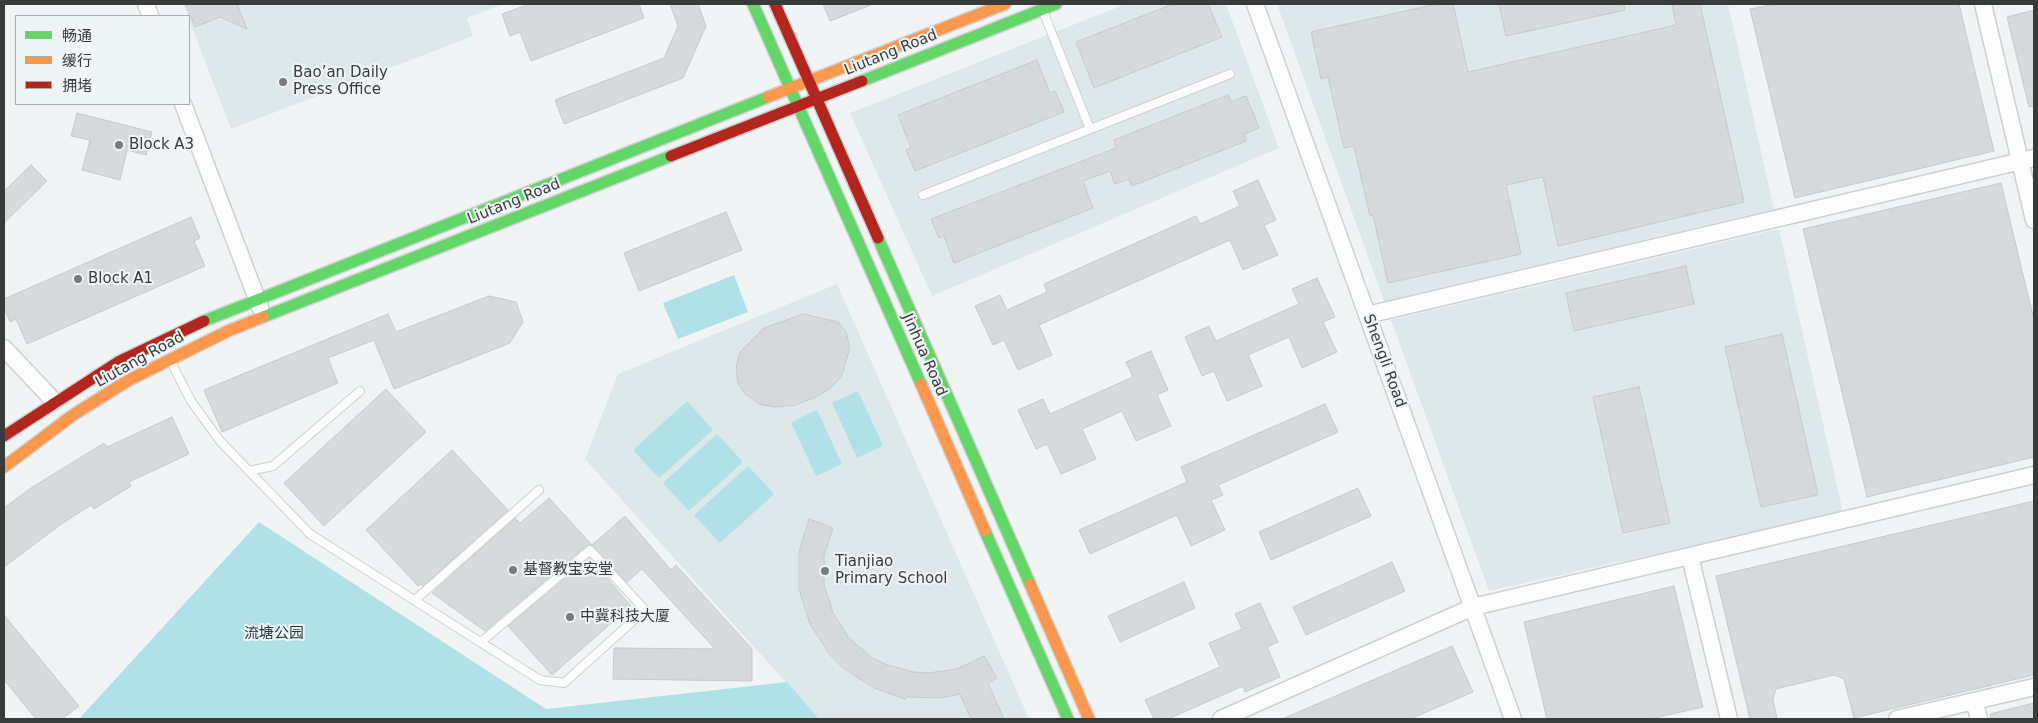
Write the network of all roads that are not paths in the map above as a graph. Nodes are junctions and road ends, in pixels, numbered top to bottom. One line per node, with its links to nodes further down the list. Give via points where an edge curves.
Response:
1 (753, 4): 10 (street, Jinhua Road)
2 (775, 4): 9 (street, Jinhua Road)
3 (1005, 4): 9 (street, Liutang Road)
4 (1056, 4): 7 (street, Liutang Road)
5 (1255, 4): 19 (street, Shengli Road)
6 (1982, 4): 15 (street)
7 (1042, 9): 11 (street, Liutang Road); 14 (lane)
8 (1230, 74): 14 (lane)
9 (809, 81): 10 (street, Liutang Road); 11 (street, Jinhua Road)
10 (791, 88): 13 (street, Jinhua Road); 18 (street, Liutang Road)
11 (817, 98): 13 (street, Liutang Road); 38 (street, Jinhua Road)
12 (183, 105): 18 (street)
13 (798, 106): 20 (street, Liutang Road); 37 (street, Jinhua Road)
14 (1090, 129): 16 (lane)
15 (2027, 160): 17 (street); 19 (street)
16 (923, 195)
17 (2034, 220)
18 (257, 298): 20 (street); 21 (street, Liutang Road)
19 (1367, 315): 33 (street, Shengli Road)
20 (264, 317): 23 (street, Liutang Road)
21 (162, 339): 23 (lane); 25 (street, Liutang Road)
22 (4, 348): 25 (street)
23 (170, 358): 27 (street, Liutang Road, via 73,415); 28 (lane, via 191,401 220,441)
24 (360, 391): 28 (lane, via 273,466)
25 (54, 401): 26 (street, Liutang Road)
26 (4, 436)
27 (4, 466)
28 (249, 471): 32 (lane, via 310,534)
29 (2034, 475): 31 (street)
30 (540, 490): 32 (lane)
31 (1690, 556): 33 (street); 41 (street)
32 (415, 600): 34 (lane)
33 (1473, 607): 39 (street); 40 (street, Shengli Road)
34 (481, 642): 34 (lane, via 540,680 564,683 645,610 590,550)
35 (2034, 687): 36 (street)
36 (1974, 701): 42 (street); 43 (street)
37 (1068, 719)
38 (1089, 719)
39 (1221, 719)
40 (1513, 719)
41 (1729, 719)
42 (1897, 719)
43 (1979, 719)

